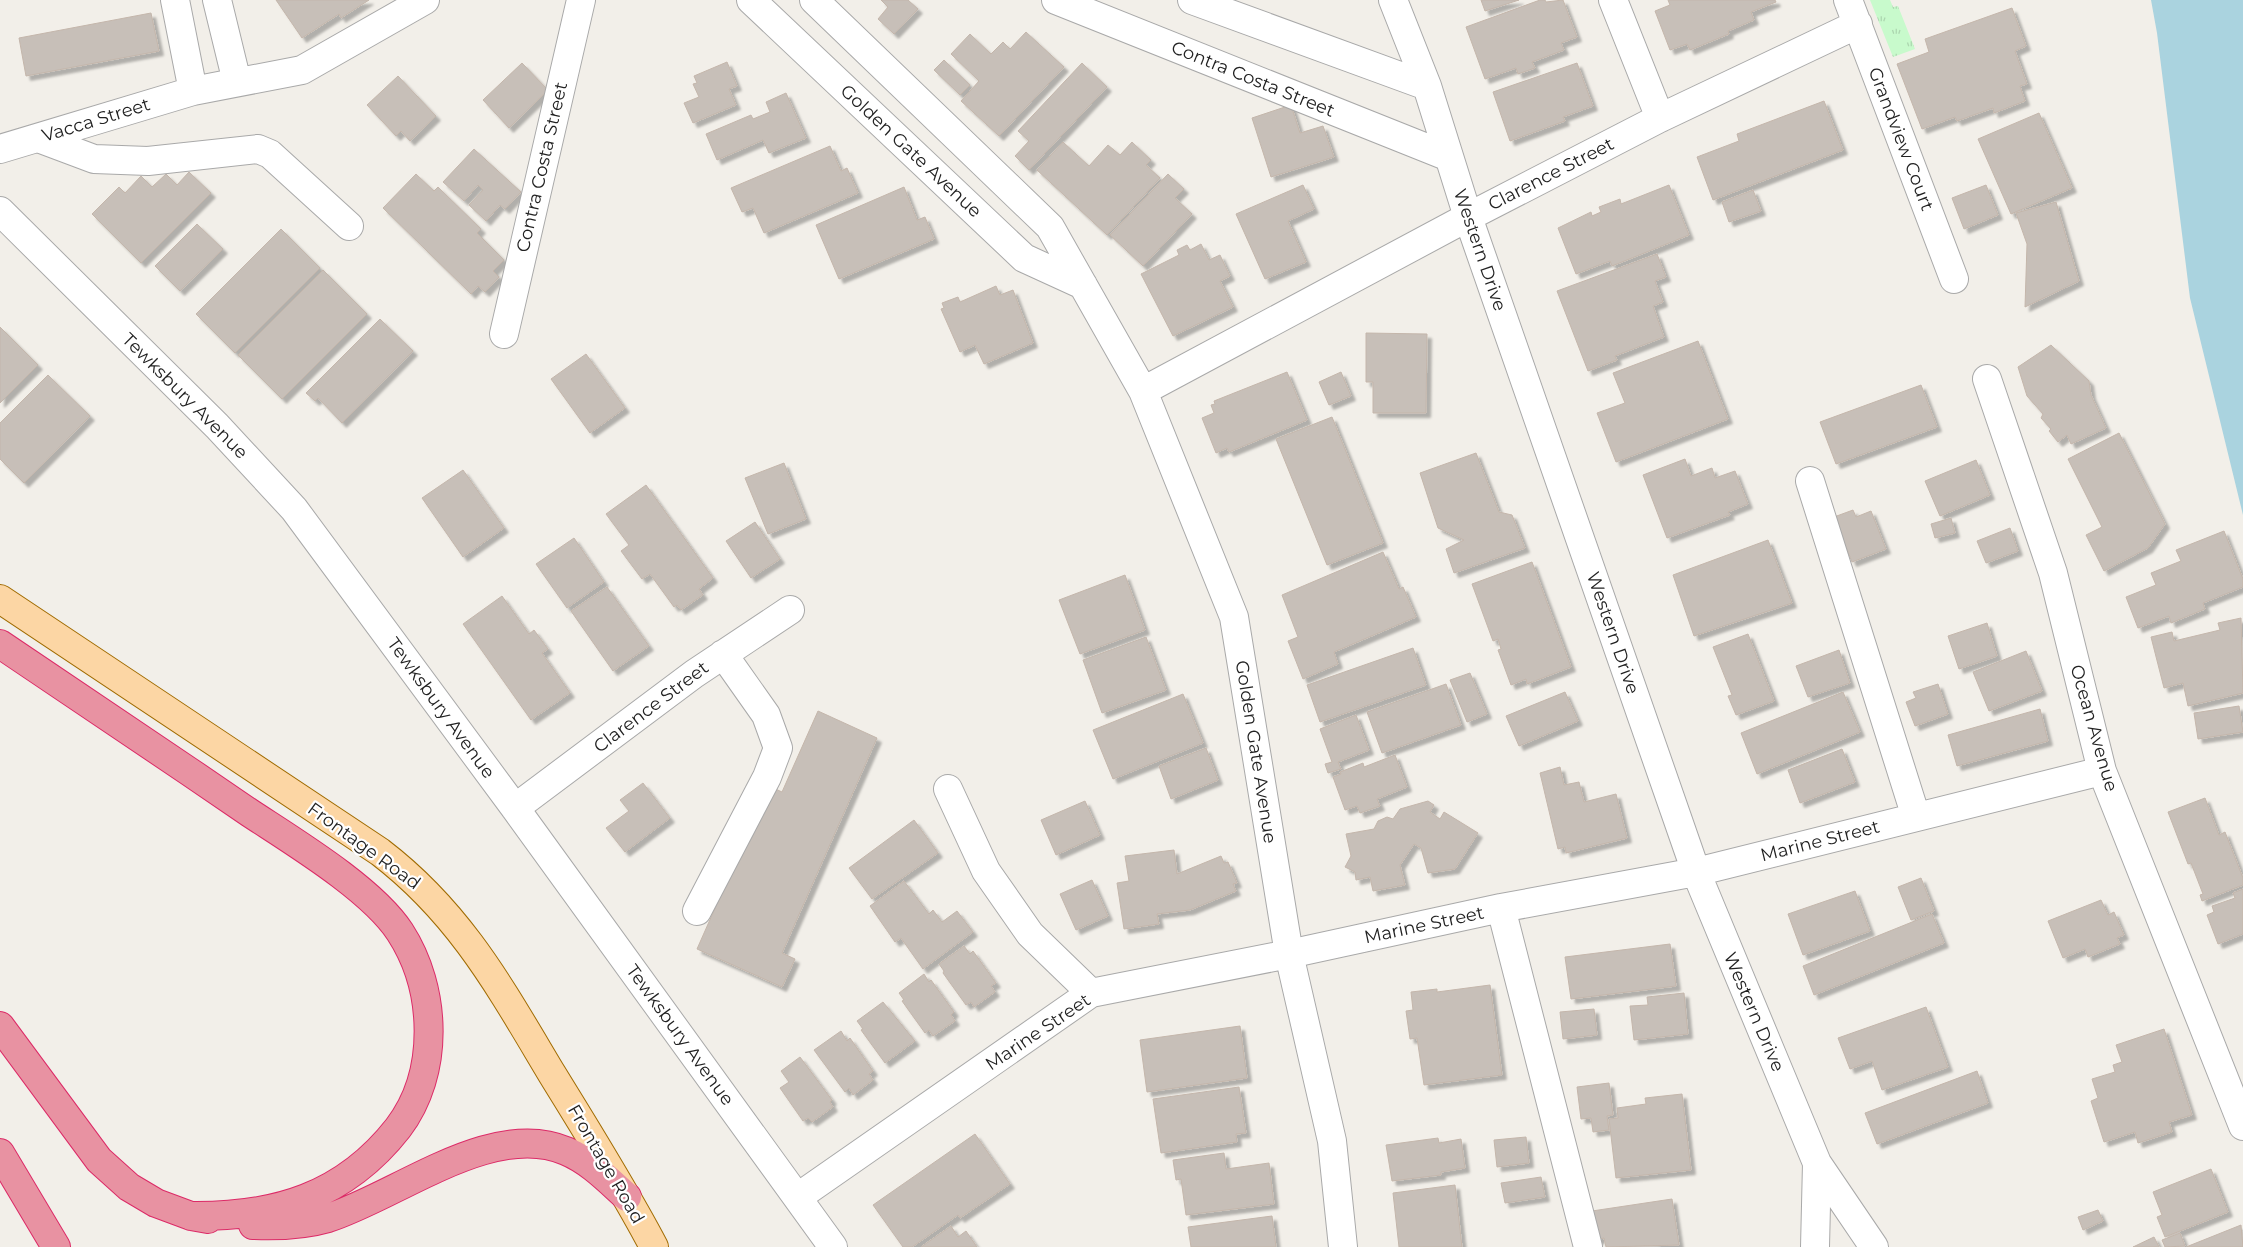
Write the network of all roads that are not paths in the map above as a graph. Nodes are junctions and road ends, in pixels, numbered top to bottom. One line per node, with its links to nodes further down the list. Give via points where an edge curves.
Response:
1 (175, 0): 14 (street)
2 (217, 0): 12 (street)
3 (425, 0): 12 (street, Vacca Street, via 302,70)
4 (581, 0): 24 (street, Contra Costa Street)
5 (751, 0): 23 (street, Golden Gate Avenue, via 1024,258)
6 (814, 0): 23 (street, Golden Gate Avenue, via 1050,228)
7 (1056, 0): 18 (street, Contra Costa Street)
8 (1192, 0): 13 (street)
9 (1393, 0): 13 (street, Western Drive)
10 (1613, 0): 15 (street)
11 (1853, 12): 15 (street, Clarence Street); 22 (street, Grandview Court)
12 (237, 82): 14 (street, Vacca Street)
13 (1426, 86): 18 (street, Western Drive)
14 (193, 91): 16 (street, Vacca Street)
15 (1660, 118): 20 (street, Clarence Street)
16 (38, 138): 17 (street, Vacca Street); 21 (street, via 94,158 148,161 258,149 270,154)
17 (0, 150)
18 (1449, 157): 20 (street, Western Drive)
19 (0, 211): 34 (street, Tewksbury Avenue, via 217,426 294,509)
20 (1468, 217): 26 (street, Clarence Street); 36 (street, Western Drive)
21 (349, 226)
22 (1954, 279)
23 (1083, 285): 26 (street, Golden Gate Avenue)
24 (504, 334)
25 (1986, 379): 32 (street, Ocean Avenue, via 2053,573)
26 (1143, 391): 39 (street, Golden Gate Avenue, via 1234,617)
27 (1810, 481): 35 (street)
28 (0, 599): 45 (main road, Frontage Road, via 380,852 425,890 452,919 486,966)
29 (790, 610): 31 (street, Clarence Street)
30 (0, 644): 47 (highway, via 275,829 358,890 400,932 418,968 427,1007 425,1065 412,1104 385,1144 348,1177 309,1198 246,1214)
31 (723, 654): 34 (street, Clarence Street); 38 (street, via 766,715 778,748 767,777)
32 (2102, 771): 35 (street, Marine Street); 42 (street, Ocean Avenue)
33 (948, 790): 40 (street, via 986,871 1030,934)
34 (515, 808): 46 (street, Tewksbury Avenue)
35 (1916, 817): 36 (street, Marine Street)
36 (1696, 872): 37 (street, Marine Street); 44 (street, Western Drive)
37 (1501, 908): 39 (street, Marine Street); 52 (street)
38 (697, 911)
39 (1289, 954): 40 (street, Marine Street); 51 (street, Golden Gate Avenue, via 1332,1141)
40 (1091, 993): 46 (street, Marine Street)
41 (0, 1026): 47 (highway, via 99,1160 129,1187 156,1203)
42 (2243, 1126)
43 (0, 1153): 48 (highway)
44 (1818, 1163): 53 (street); 54 (street, Western Drive)
45 (627, 1197): 47 (highway, via 596,1170 566,1151 522,1144 497,1146 473,1153 326,1219 265,1226); 49 (main road, Frontage Road)
46 (798, 1197): 50 (street, Tewksbury Avenue)
47 (190, 1216)
48 (56, 1247)
49 (654, 1247)
50 (833, 1247)
51 (1343, 1247)
52 (1588, 1247)
53 (1815, 1247)
54 (1874, 1247)

